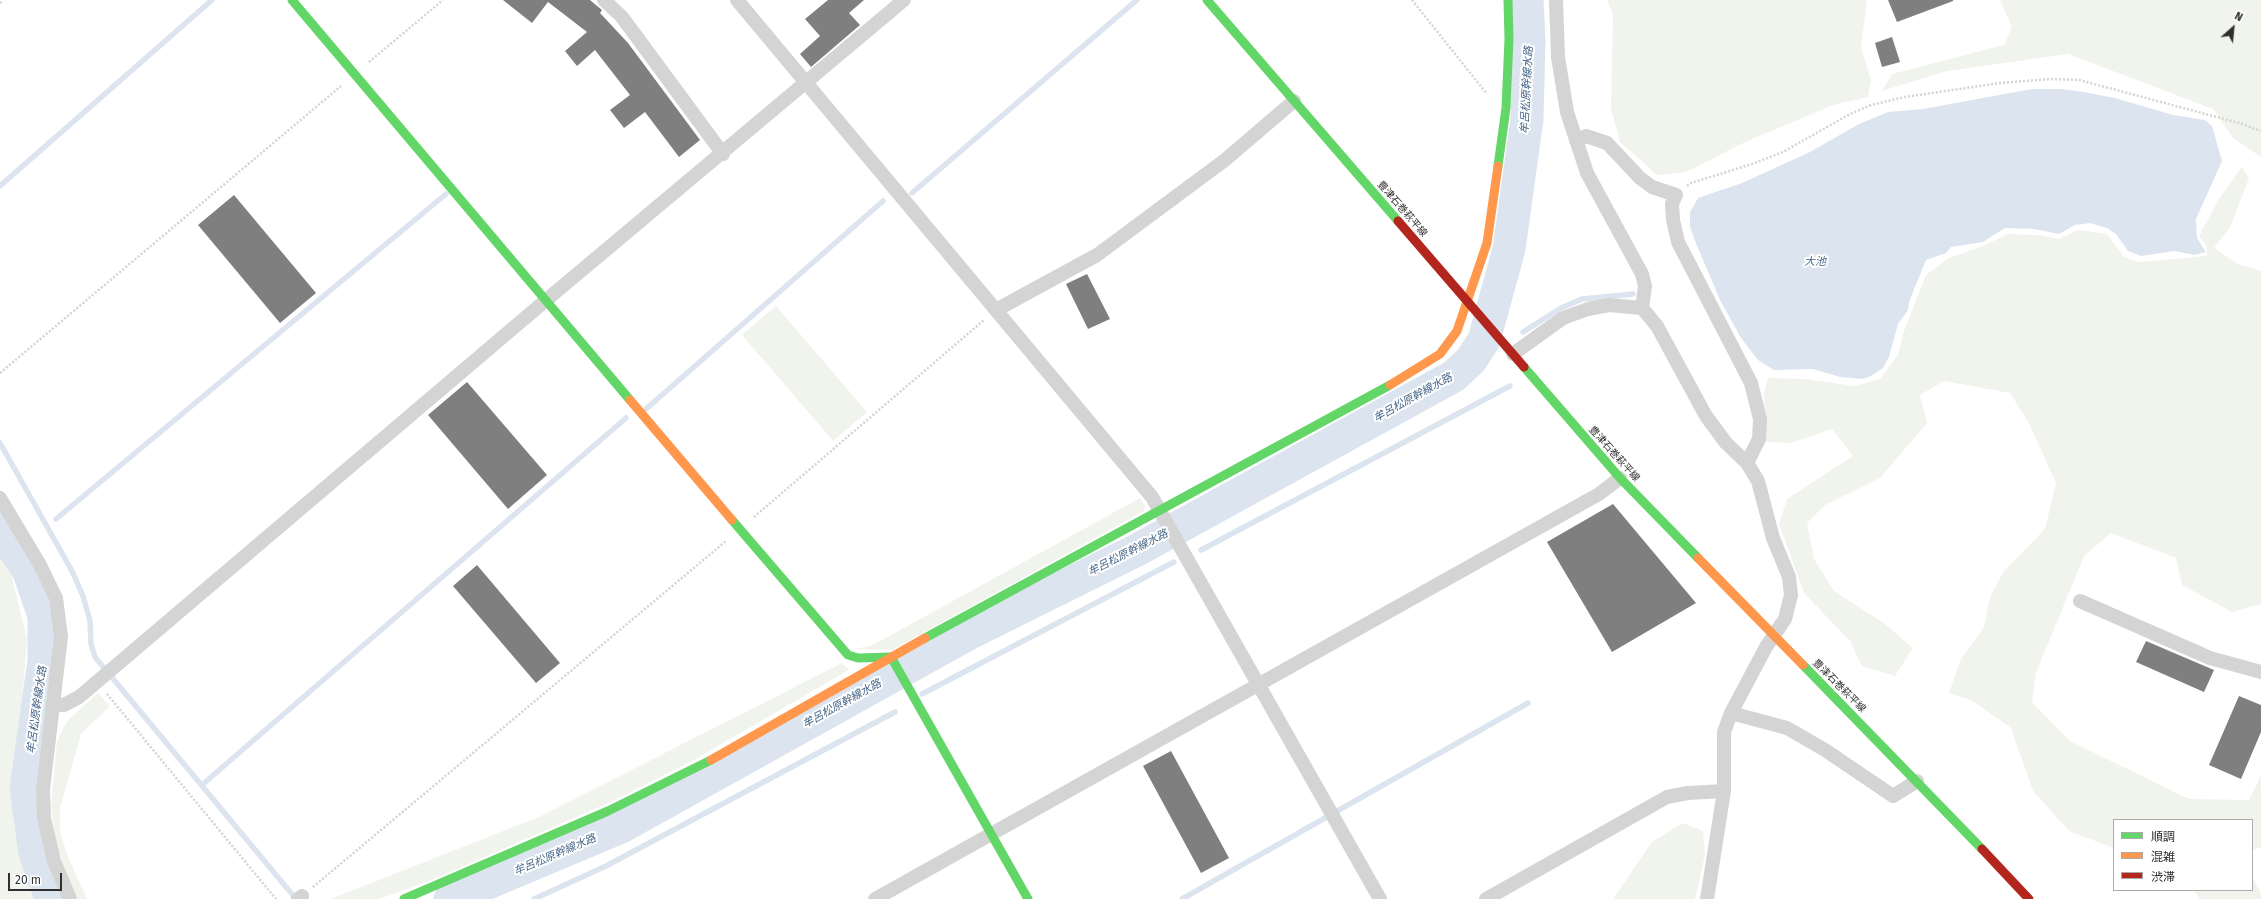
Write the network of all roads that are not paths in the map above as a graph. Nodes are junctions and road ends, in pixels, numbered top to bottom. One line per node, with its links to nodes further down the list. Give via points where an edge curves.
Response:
1 (292, 0): 12 (street)
2 (604, 0): 11 (street, via 622,17)
3 (737, 0): 8 (street)
4 (904, 0): 8 (street)
5 (1207, 0): 9 (street, 豊津石巻萩平線)
6 (1508, 0): 13 (street, via 1506,108 1487,244)
7 (1556, 0): 10 (street, via 1558,57 1567,112)
8 (806, 83): 11 (street); 15 (street)
9 (1294, 101): 13 (street, 豊津石巻萩平線); 15 (street, via 1225,160 1098,256)
10 (1576, 141): 14 (street, via 1587,173 1642,274 1645,286); 17 (street, via 1586,136 1607,143 1640,178 1652,187 1676,195 1672,204 1678,242 1751,383 1760,419 1759,439)
11 (723, 154): 12 (street)
12 (545, 301): 23 (street, via 848,655 858,658); 26 (street, via 79,697 64,705)
13 (1468, 302): 16 (street, 豊津石巻萩平線); 20 (street, via 1457,331 1440,354 1411,374)
14 (1642, 308): 16 (street, via 1609,305 1588,309 1563,318); 17 (street, via 1657,326 1706,416 1726,443)
15 (996, 310): 20 (street, via 1152,497)
16 (1510, 352): 18 (street, 豊津石巻萩平線)
17 (1747, 463): 22 (street, via 1758,481 1773,538 1789,577 1790,608)
18 (1620, 478): 22 (street, 豊津石巻萩平線); 25 (street, via 1599,494)
19 (0, 498): 26 (street, via 40,564 56,598 61,637)
20 (1161, 512): 23 (street); 25 (street)
21 (2080, 601): 24 (street, via 2210,658)
22 (1774, 636): 27 (street); 28 (street, 豊津石巻萩平線)
23 (893, 659): 30 (street); 32 (street, via 688,773 608,811)
24 (2261, 672)
25 (1259, 684): 30 (street); 35 (street)
26 (54, 704): 31 (street, via 43,789 44,818 54,861)
27 (1730, 713): 28 (street, via 1787,728 1825,750 1893,796); 29 (street, via 1724,732)
28 (1917, 781): 38 (street, 豊津石巻萩平線)
29 (1724, 791): 36 (street, via 1667,797); 37 (street)
30 (993, 834): 33 (street); 34 (street)
31 (70, 899)
32 (404, 899)
33 (875, 899)
34 (1028, 899)
35 (1380, 899)
36 (1486, 899)
37 (1707, 899)
38 (2029, 899)

